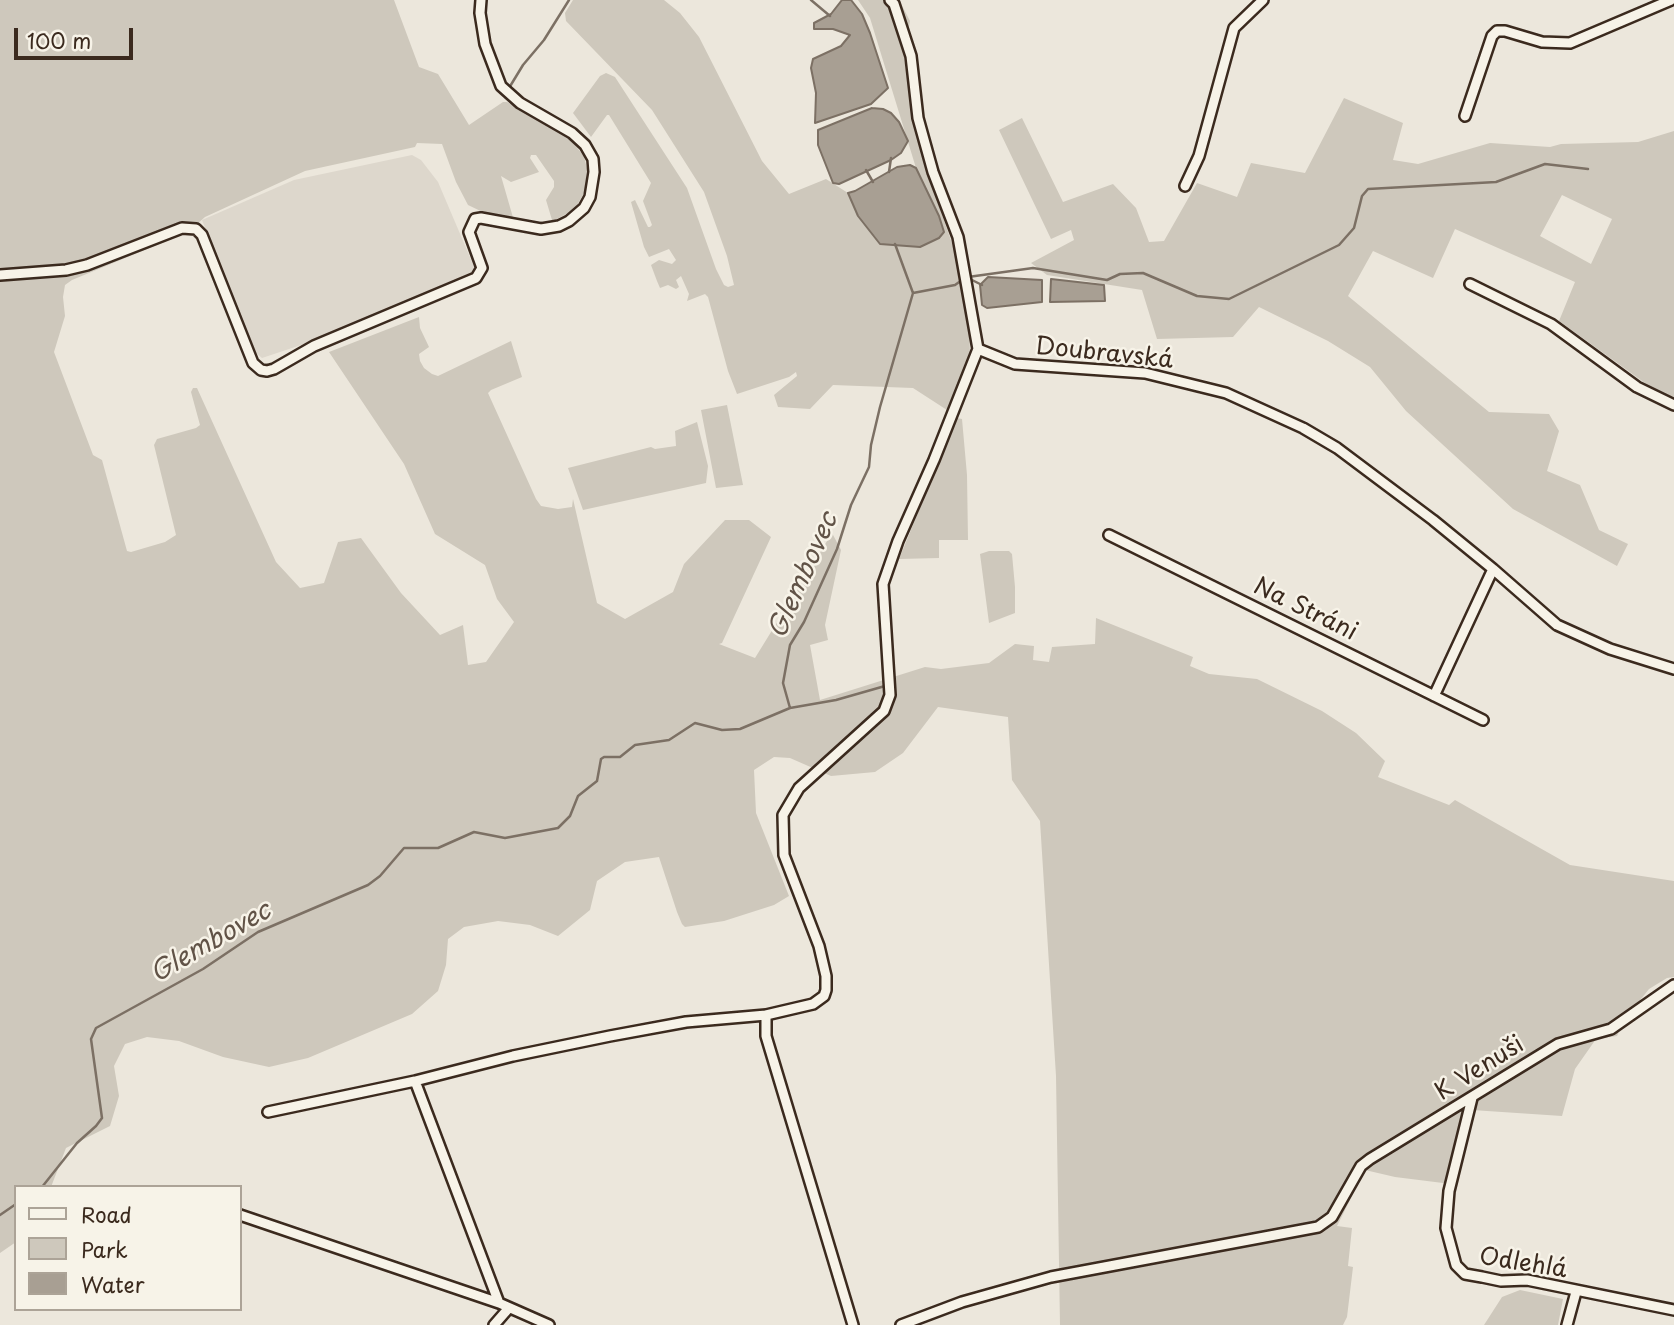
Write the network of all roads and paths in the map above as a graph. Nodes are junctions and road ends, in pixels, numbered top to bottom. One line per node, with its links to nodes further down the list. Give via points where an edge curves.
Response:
1 (481, 0): 7 (street, via 485,44 501,86 585,145 594,172 584,208 559,226 541,229 475,219 469,232 482,268 476,278 314,346 267,371 253,363 196,229 182,228 66,270)
2 (890, 0): 9 (street, via 911,56 918,118 933,172 958,237)
3 (1264, 0): 6 (street, via 1234,28 1199,156)
4 (1671, 0): 5 (street, via 1570,43 1542,42 1497,31)
5 (1465, 116)
6 (1185, 186)
7 (0, 275)
8 (1470, 284): 10 (street, via 1551,324 1637,387)
9 (978, 349): 12 (street, Doubravská, via 1015,364 1144,373 1226,393 1337,448); 17 (street, via 883,584 890,695 884,711 799,788 783,816 784,855 819,946 826,976 824,996 813,1004)
10 (1674, 405)
11 (1109, 535): 14 (street, Na Stráni)
12 (1493, 569): 13 (street, Doubravská, via 1557,625 1610,649); 14 (street)
13 (1674, 669)
14 (1434, 696): 15 (street, Na Stráni)
15 (1483, 720)
16 (1674, 985): 19 (street, K Venuši, via 1612,1029 1558,1044)
17 (766, 1015): 18 (street, via 686,1022 513,1056); 28 (street, via 766,1036)
18 (415, 1081): 20 (street); 23 (street)
19 (1472, 1098): 22 (street, Odlehlá, via 1449,1191 1446,1228 1456,1265 1482,1278 1527,1280); 29 (street, K Venuši, via 1361,1166 1332,1217 1318,1227 1051,1277)
20 (268, 1112)
21 (242, 1216): 23 (street)
22 (1576, 1292): 25 (street, Odlehlá); 30 (street)
23 (499, 1303): 24 (street)
24 (508, 1309): 26 (street); 27 (street)
25 (1674, 1310)
26 (494, 1325)
27 (549, 1325)
28 (853, 1325)
29 (901, 1325)
30 (1567, 1325)

